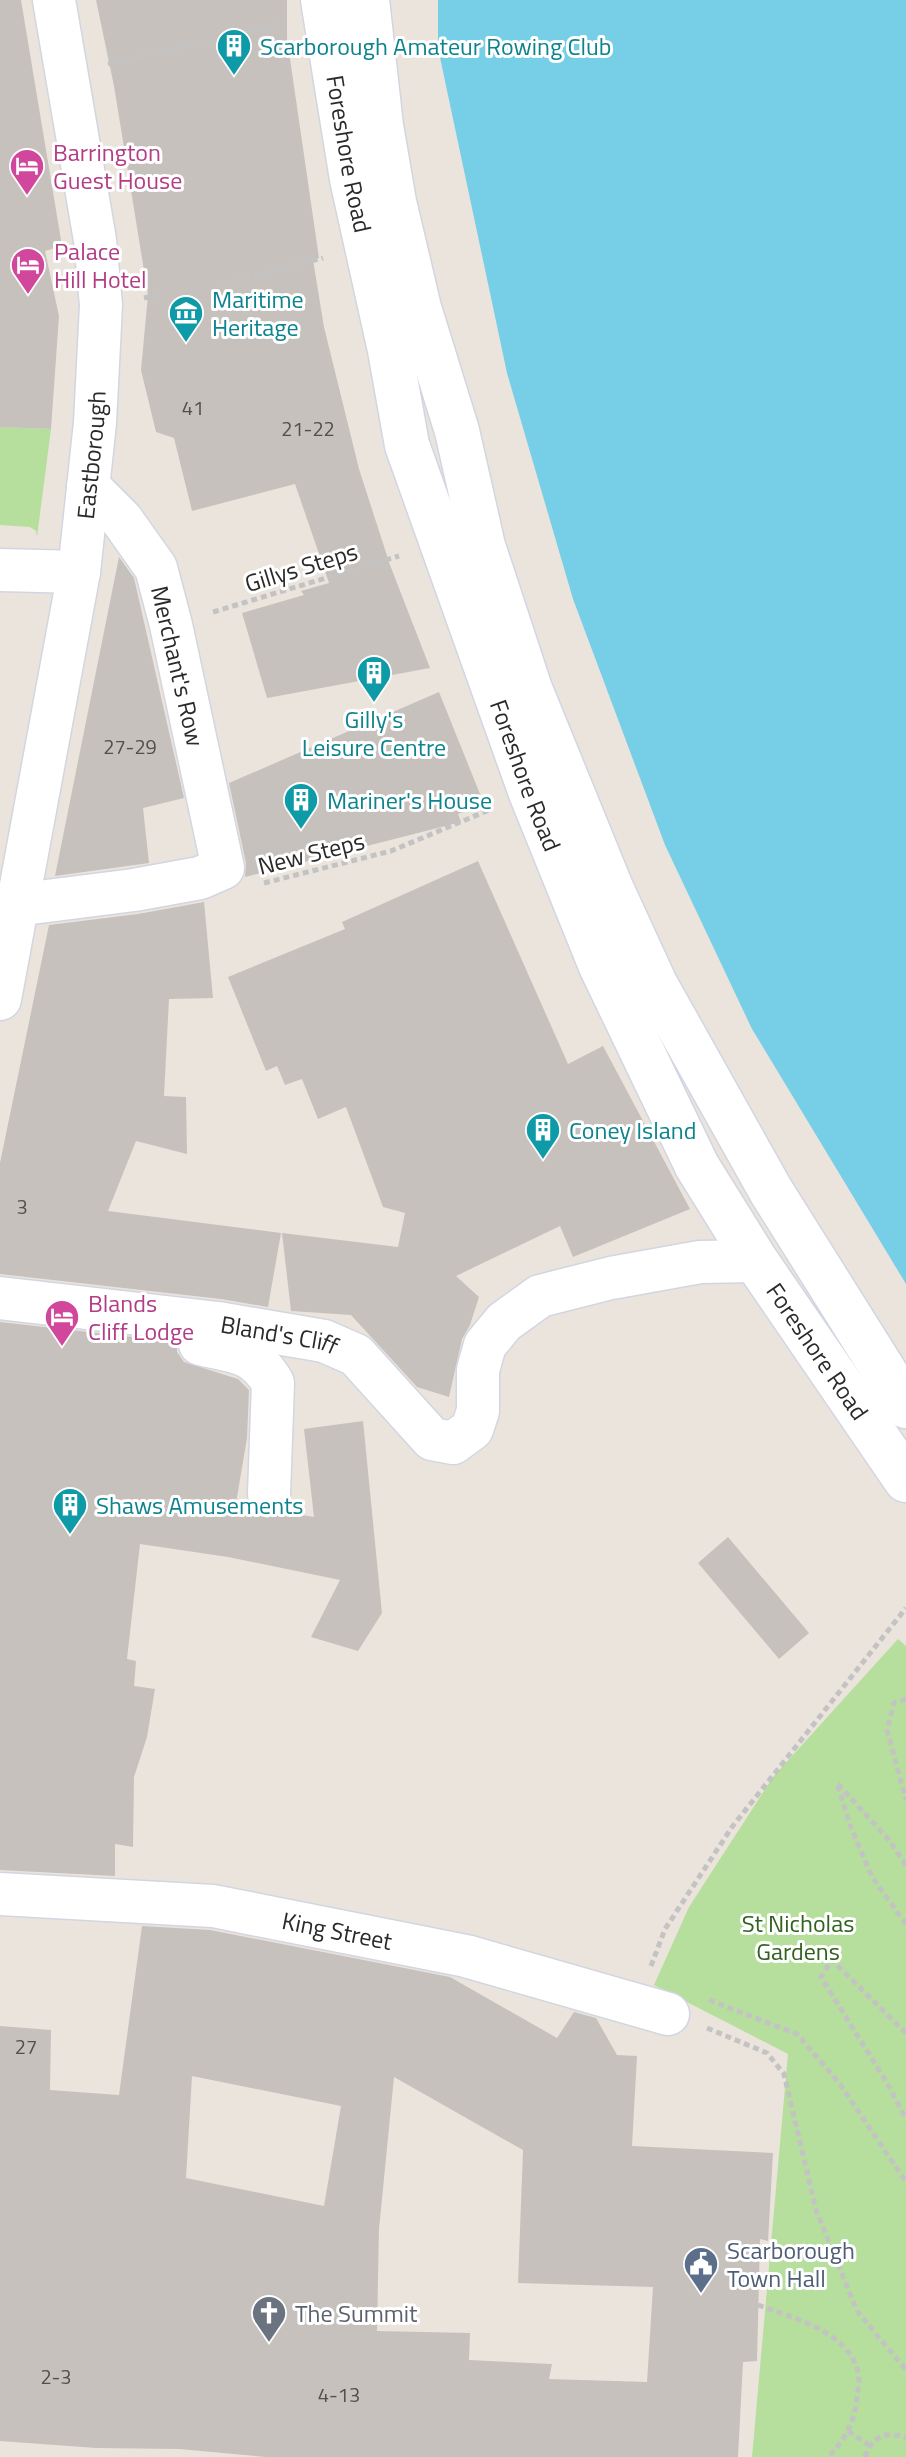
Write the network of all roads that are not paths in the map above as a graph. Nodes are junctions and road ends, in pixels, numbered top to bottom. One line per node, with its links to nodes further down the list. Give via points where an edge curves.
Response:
1 (54, 0): 4 (street, Eastborough, via 101,305)
2 (367, 0): 12 (street, Foreshore Road, via 381,126 419,308 457,431 483,546 530,689 655,984 771,1191)
3 (323, 7): 9 (street, Foreshore Road, via 407,445 531,793 601,966 697,1166)
4 (88, 486): 6 (street, Eastborough); 7 (street, Merchant's Row, via 122,520 156,568 223,868 200,878)
5 (0, 570): 6 (street)
6 (79, 572): 7 (street, Eastborough)
7 (9, 907): 8 (street, Eastborough)
8 (0, 999)
9 (756, 1261): 11 (street, Bland's Cliff, via 700,1262 540,1296 504,1322 485,1345 478,1370 478,1411 472,1429 453,1443 432,1439 356,1355 324,1341); 13 (street, Foreshore Road)
10 (0, 1298): 11 (street, Bland's Cliff)
11 (134, 1313): 14 (street, via 156,1334 252,1357 265,1369 273,1383)
12 (906, 1406)
13 (906, 1480)
14 (269, 1494)
15 (0, 1894): 16 (street, King Street, via 213,1906 466,1956)
16 (653, 2009)

